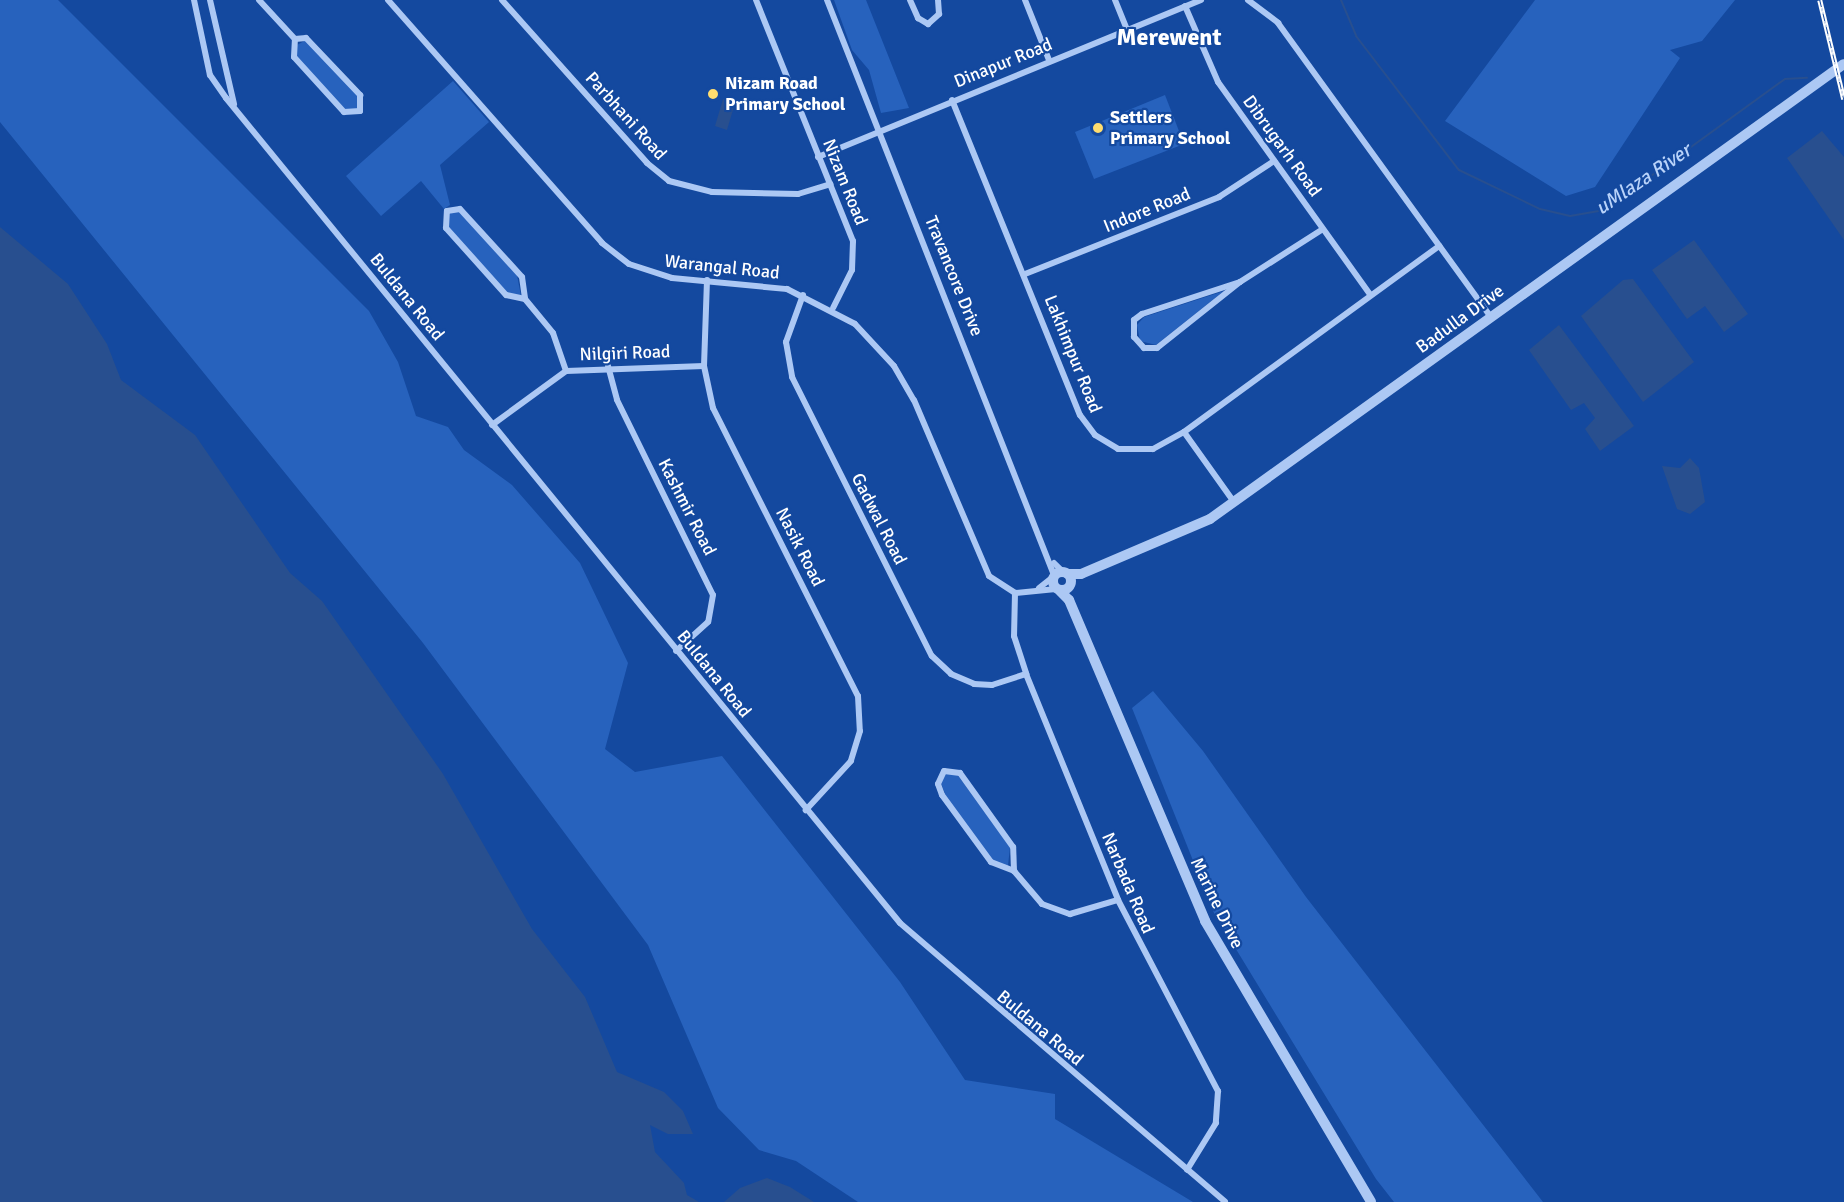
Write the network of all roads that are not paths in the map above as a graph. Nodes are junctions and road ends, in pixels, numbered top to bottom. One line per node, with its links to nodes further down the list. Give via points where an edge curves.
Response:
1 (194, 0): 20 (street, Buldana Road, via 210,75)
2 (210, 0): 20 (street, Buldana Road)
3 (259, 0): 16 (street)
4 (388, 0): 28 (street, Warangal Road, via 602,243 642,271)
5 (502, 0): 24 (street, Parbhani Road, via 647,163 669,181 712,192 798,194)
6 (756, 0): 22 (street, Nizam Road)
7 (827, 0): 21 (street, Travancore Drive)
8 (910, 0): 9 (street, via 918,18 928,24 939,14)
9 (938, 0)
10 (1025, 0): 17 (street)
11 (1115, 0): 15 (street)
12 (1201, 0): 14 (street, Dinapur Road)
13 (1248, 0): 26 (street, via 1278,23)
14 (1185, 6): 15 (street, Dinapur Road); 23 (street, Dibrugarh Road, via 1218,82)
15 (1127, 29): 17 (street, Dinapur Road)
16 (295, 39): 16 (street, via 314,42 360,95 360,111 344,112 294,57)
17 (1049, 60): 19 (street, Dinapur Road)
18 (1844, 64): 34 (street, Badulla Drive)
19 (952, 100): 21 (street, Dinapur Road); 27 (street, Lakhimpur Road)
20 (236, 110): 38 (street, Buldana Road)
21 (880, 130): 22 (street, Dinapur Road); 41 (street, Travancore Drive)
22 (818, 157): 24 (street, Nizam Road)
23 (1274, 161): 25 (street, Dibrugarh Road); 27 (street, Indore Road, via 1219,197)
24 (830, 184): 33 (street, Nizam Road, via 854,256)
25 (1323, 229): 29 (street); 30 (street, Dibrugarh Road)
26 (1439, 246): 30 (street, Lakhimpur Road); 34 (street)
27 (1025, 274): 39 (street, Lakhimpur Road, via 1080,415 1095,435 1131,452 1153,449)
28 (707, 280): 31 (street, Warangal Road, via 770,285); 36 (street, Nasik Road)
29 (1240, 282): 29 (street, via 1157,348 1144,348 1134,337 1134,320 1142,314)
30 (1370, 294): 39 (street, Lakhimpur Road)
31 (803, 295): 33 (street, Warangal Road); 45 (street, Gadwal Road, via 786,342 792,377 932,656 951,674 974,684 992,686)
32 (525, 299): 32 (street, via 525,283 515,269 460,209 447,211 446,228 506,295); 37 (street, via 553,333)
33 (833, 308): 43 (street, Warangal Road, via 869,337 903,380 983,566 995,584)
34 (1491, 317): 40 (street, Badulla Drive)
35 (608, 366): 36 (street, Nilgiri Road); 37 (street, Nilgiri Road); 44 (street, Kashmir Road, via 617,400 713,594 708,622)
36 (704, 366): 46 (street, Nasik Road, via 718,419 858,696 860,730 851,761)
37 (566, 371): 38 (street, Nilgiri Road)
38 (492, 425): 44 (street, Buldana Road)
39 (1184, 432): 40 (street)
40 (1234, 502): 41 (street, Badulla Drive, via 1191,529)
41 (1062, 581): 42 (street); 42 (street); 51 (street, Marine Drive, via 1205,921)
42 (1038, 588): 43 (street)
43 (1015, 593): 45 (street, Narbada Road, via 1014,636)
44 (676, 651): 46 (street, Buldana Road)
45 (1026, 674): 48 (street, Narbada Road)
46 (806, 810): 49 (street, Buldana Road, via 937,960)
47 (1014, 871): 47 (street, via 1013,847 960,773 944,771 938,784 942,795 991,862); 48 (street, via 1037,900 1061,913 1080,914)
48 (1118, 900): 49 (street, Narbada Road, via 1218,1091 1216,1123)
49 (1187, 1170): 50 (street, Buldana Road)
50 (1225, 1202)
51 (1371, 1202)

